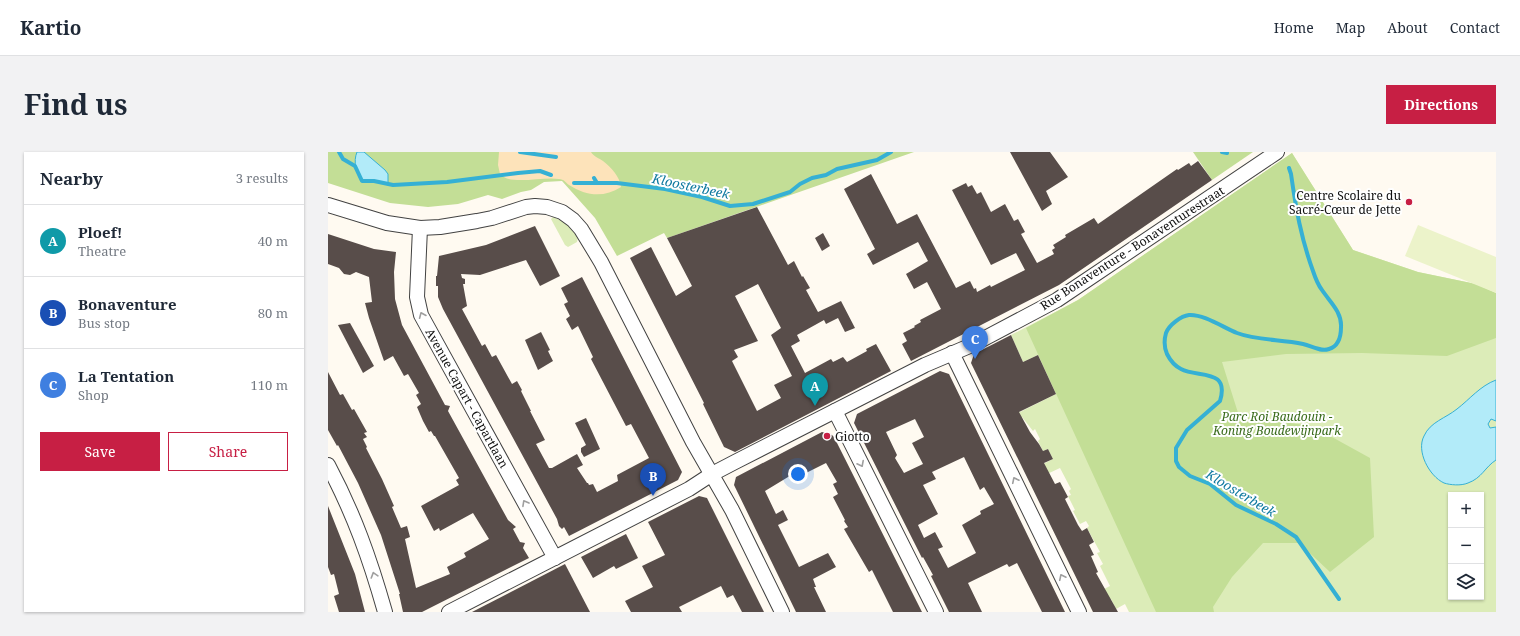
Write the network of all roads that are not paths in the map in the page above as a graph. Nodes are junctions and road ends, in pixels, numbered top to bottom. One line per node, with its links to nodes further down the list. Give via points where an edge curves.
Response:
1 (1277, 152): 4 (street, Rue Bonaventure - Bonaventurestraat, via 1057,300)
2 (328, 205): 3 (street, via 388,224)
3 (420, 228): 7 (street, via 477,221 535,206 562,212 573,220 602,262 693,442); 8 (street, Avenue Capart - Capartlaan, one-way to 3, via 421,315 417,297)
4 (952, 353): 5 (street, Rue Bonaventure - Bonaventurestraat); 13 (street, one-way to 4)
5 (835, 411): 7 (street, Rue Bonaventure - Bonaventurestraat); 12 (street, one-way to 12)
6 (329, 472): 9 (street, one-way to 6, via 369,557 350,509)
7 (712, 474): 8 (street, Rue Bonaventure - Bonaventurestraat, via 689,489); 11 (street)
8 (555, 558): 10 (street, Rue Bonaventure - Bonaventurestraat)
9 (385, 612)
10 (450, 612)
11 (782, 612)
12 (936, 612)
13 (1079, 612)

